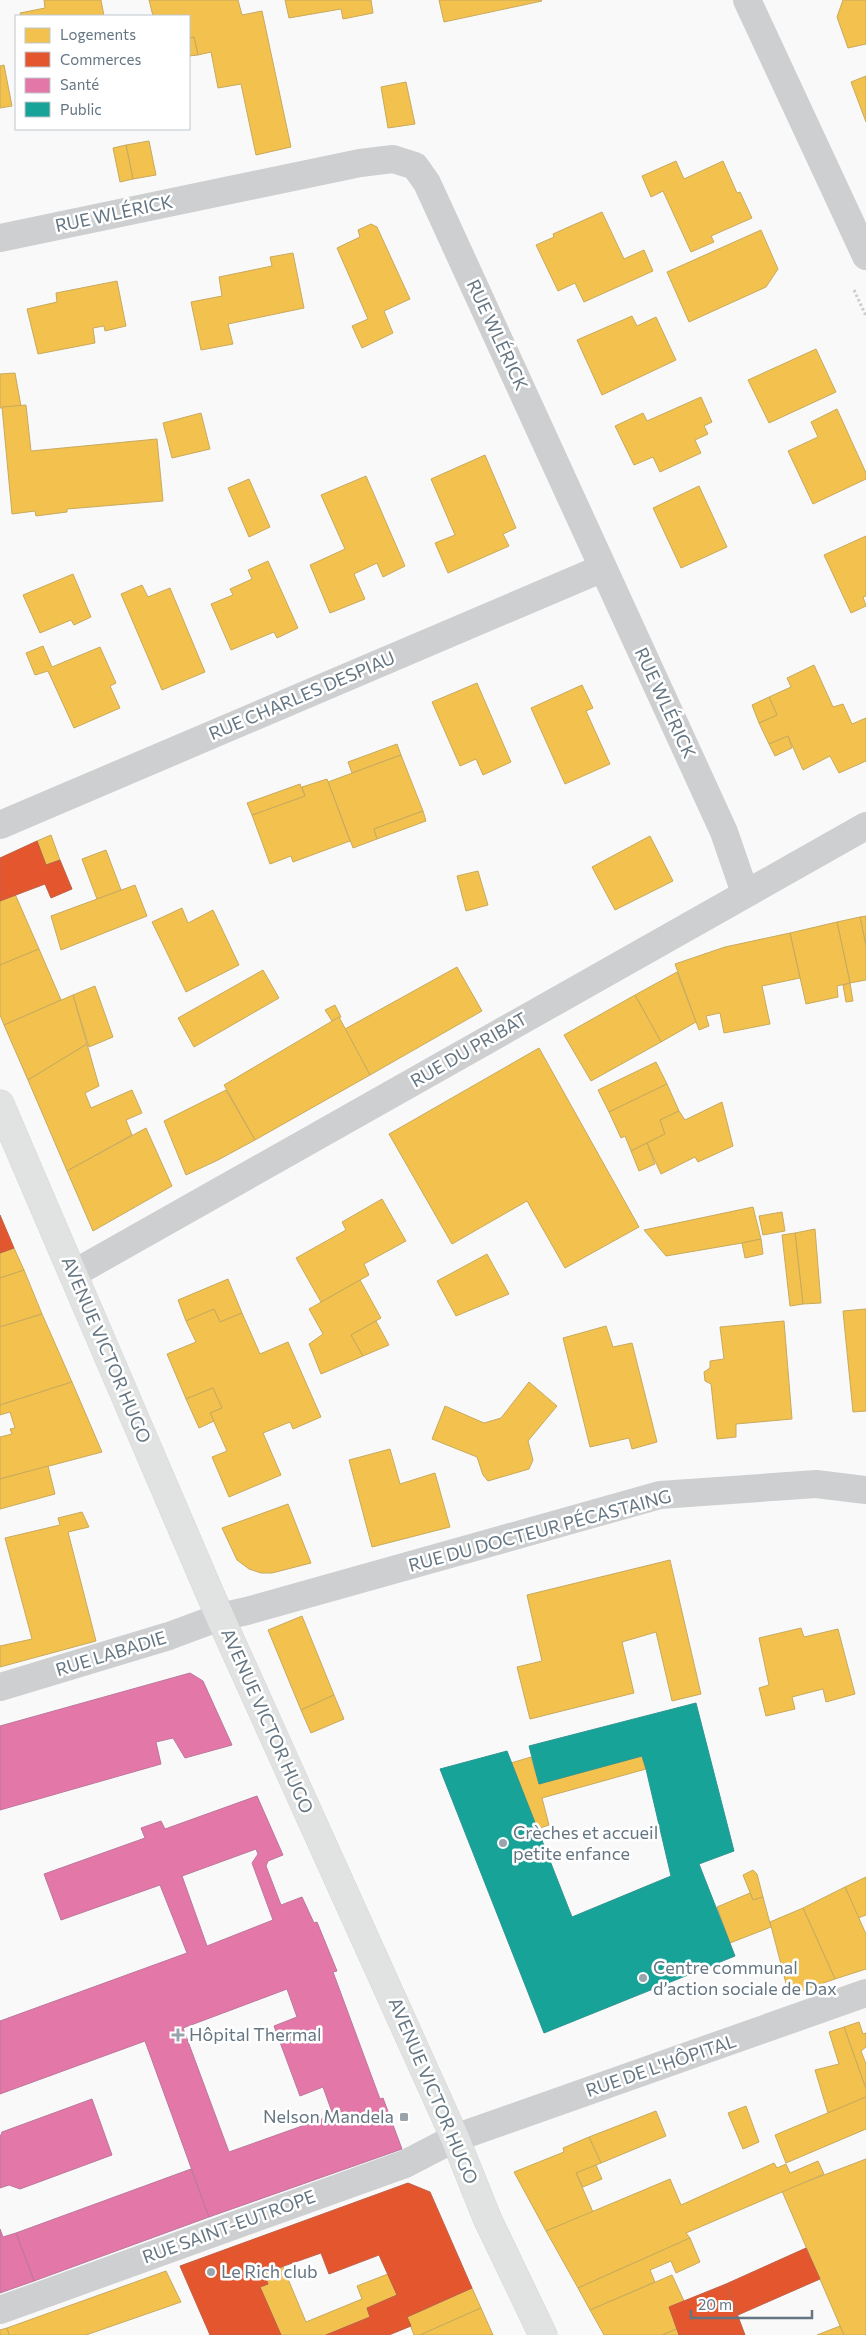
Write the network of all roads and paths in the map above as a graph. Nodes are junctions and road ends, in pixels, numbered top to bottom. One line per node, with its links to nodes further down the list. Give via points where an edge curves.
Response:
1 (748, 0): 3 (street)
2 (0, 238): 4 (street, RUE WLÉRICK, via 360,163 393,159 415,166 427,183)
3 (866, 256)
4 (603, 568): 5 (street, RUE CHARLES DESPIAU); 7 (street, RUE WLÉRICK, via 724,832)
5 (0, 825)
6 (866, 826): 7 (street, RUE DU PRIBAT)
7 (745, 894): 9 (street, RUE DU PRIBAT)
8 (0, 1104): 9 (main road, AVENUE VICTOR HUGO)
9 (73, 1274): 11 (main road, AVENUE VICTOR HUGO)
10 (866, 1490): 11 (street, RUE DU DOCTEUR PÉCASTAING, via 816,1484 660,1495)
11 (220, 1617): 12 (street, RUE LABADIE, via 169,1636); 14 (main road, AVENUE VICTOR HUGO)
12 (0, 1687)
13 (866, 1993): 14 (street, RUE DE L'HÔPITAL)
14 (456, 2138): 15 (street, RUE SAINT-EUTROPE, via 405,2164); 16 (main road, AVENUE VICTOR HUGO, via 487,2218)
15 (0, 2310)
16 (543, 2335)

